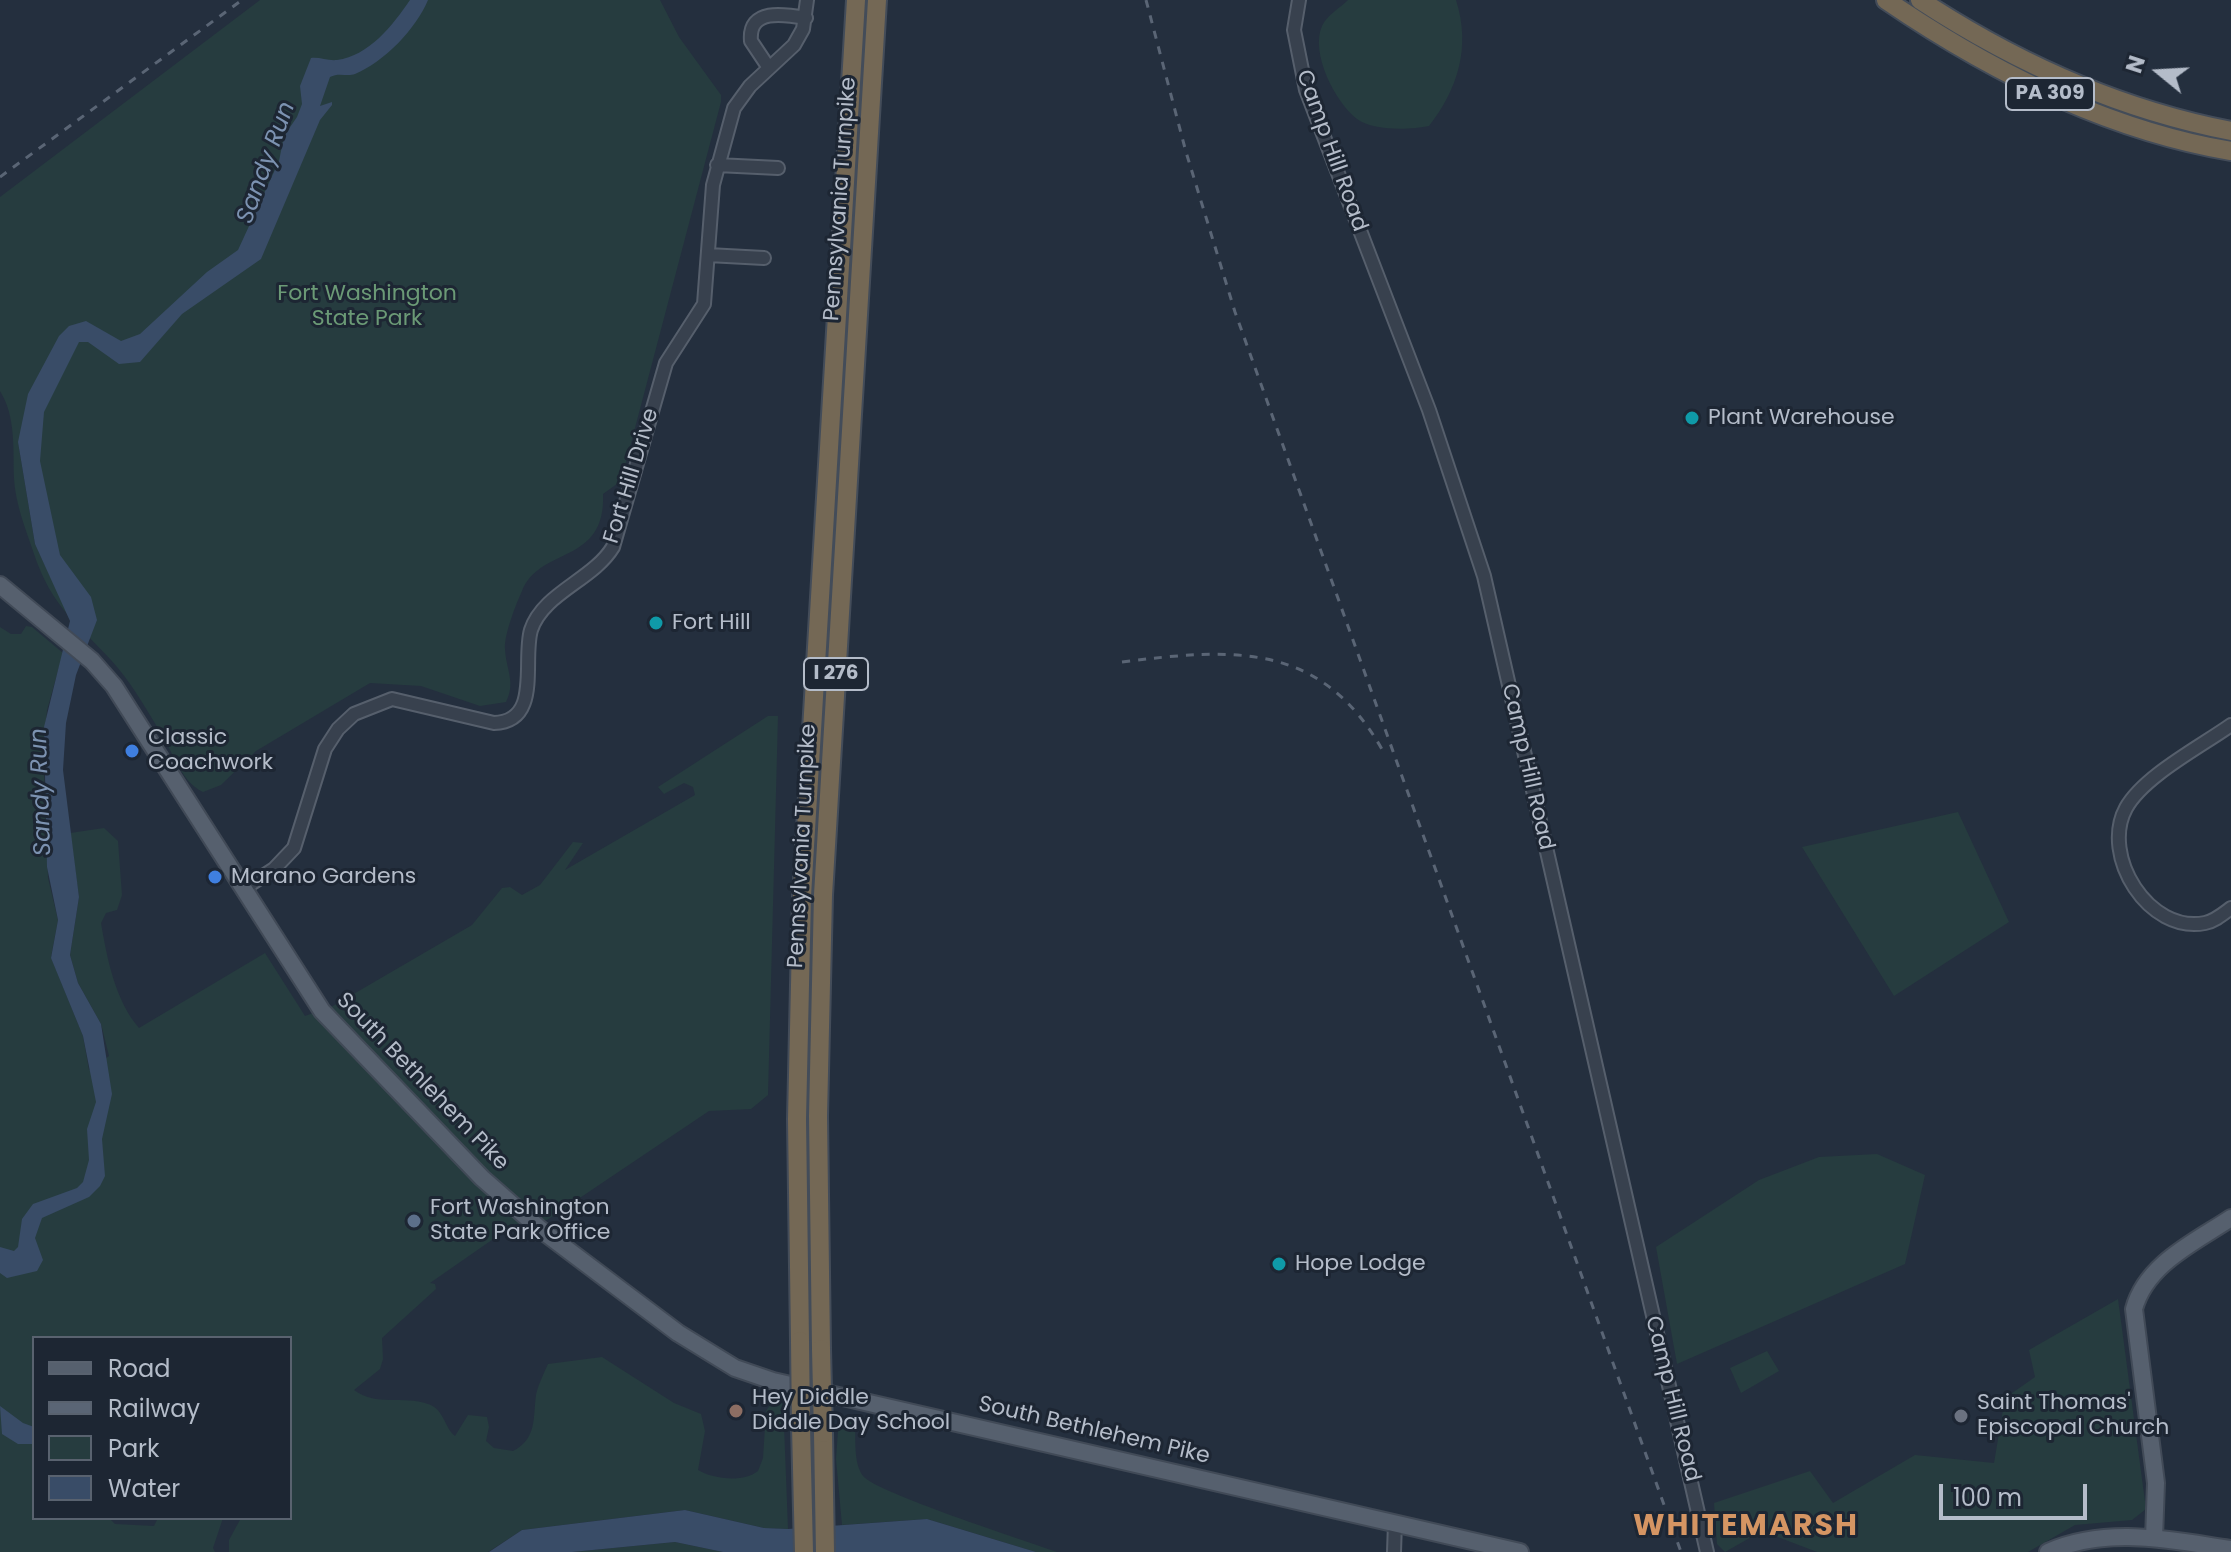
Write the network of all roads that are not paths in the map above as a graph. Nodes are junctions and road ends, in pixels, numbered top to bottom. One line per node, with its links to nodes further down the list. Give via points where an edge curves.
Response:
1 (807, 0): 7 (street, Fort Hill Drive)
2 (856, 0): 23 (highway, Pennsylvania Turnpike / I 276, bridge, via 802,910 797,1119)
3 (877, 0): 24 (highway, Pennsylvania Turnpike / I 276, bridge, via 823,895 818,1116)
4 (1299, 0): 27 (street, Camp Hill Road, via 1294,30 1306,90 1429,410 1484,576)
5 (1886, 0): 10 (highway, PA 309, via 1977,58 2060,99 2137,127)
6 (1920, 0): 9 (highway, PA 309, via 1991,45 2062,80 2146,110)
7 (806, 18): 8 (street, Fort Hill Drive, via 794,45); 8 (street, via 777,14 756,21 751,41)
8 (769, 68): 11 (street, Fort Hill Drive, via 739,99)
9 (2231, 131)
10 (2231, 151)
11 (717, 165): 12 (street); 13 (street, Fort Hill Drive)
12 (778, 168)
13 (708, 255): 14 (street); 17 (street, Fort Hill Drive, via 704,304 666,363 619,534 597,567 554,600 534,624 520,711 494,723 392,699 354,714 325,749 291,852)
14 (764, 258)
15 (0, 585): 17 (main road, South Bethlehem Pike, via 92,661 114,686)
16 (2231, 725): 18 (street, via 2137,791 2119,829 2119,855 2147,903 2180,921 2201,924)
17 (243, 889): 20 (main road, South Bethlehem Pike, via 322,1011 482,1178 659,1320 735,1368)
18 (2231, 908)
19 (2231, 1218): 21 (main road, via 2153,1273 2134,1309 2156,1483)
20 (1395, 1523): 25 (street); 26 (main road, South Bethlehem Pike)
21 (2154, 1538): 22 (main road); 28 (main road, via 2090,1538)
22 (2231, 1549)
23 (804, 1552)
24 (825, 1552)
25 (1394, 1552)
26 (1520, 1552)
27 (1707, 1552)
28 (2048, 1552)

